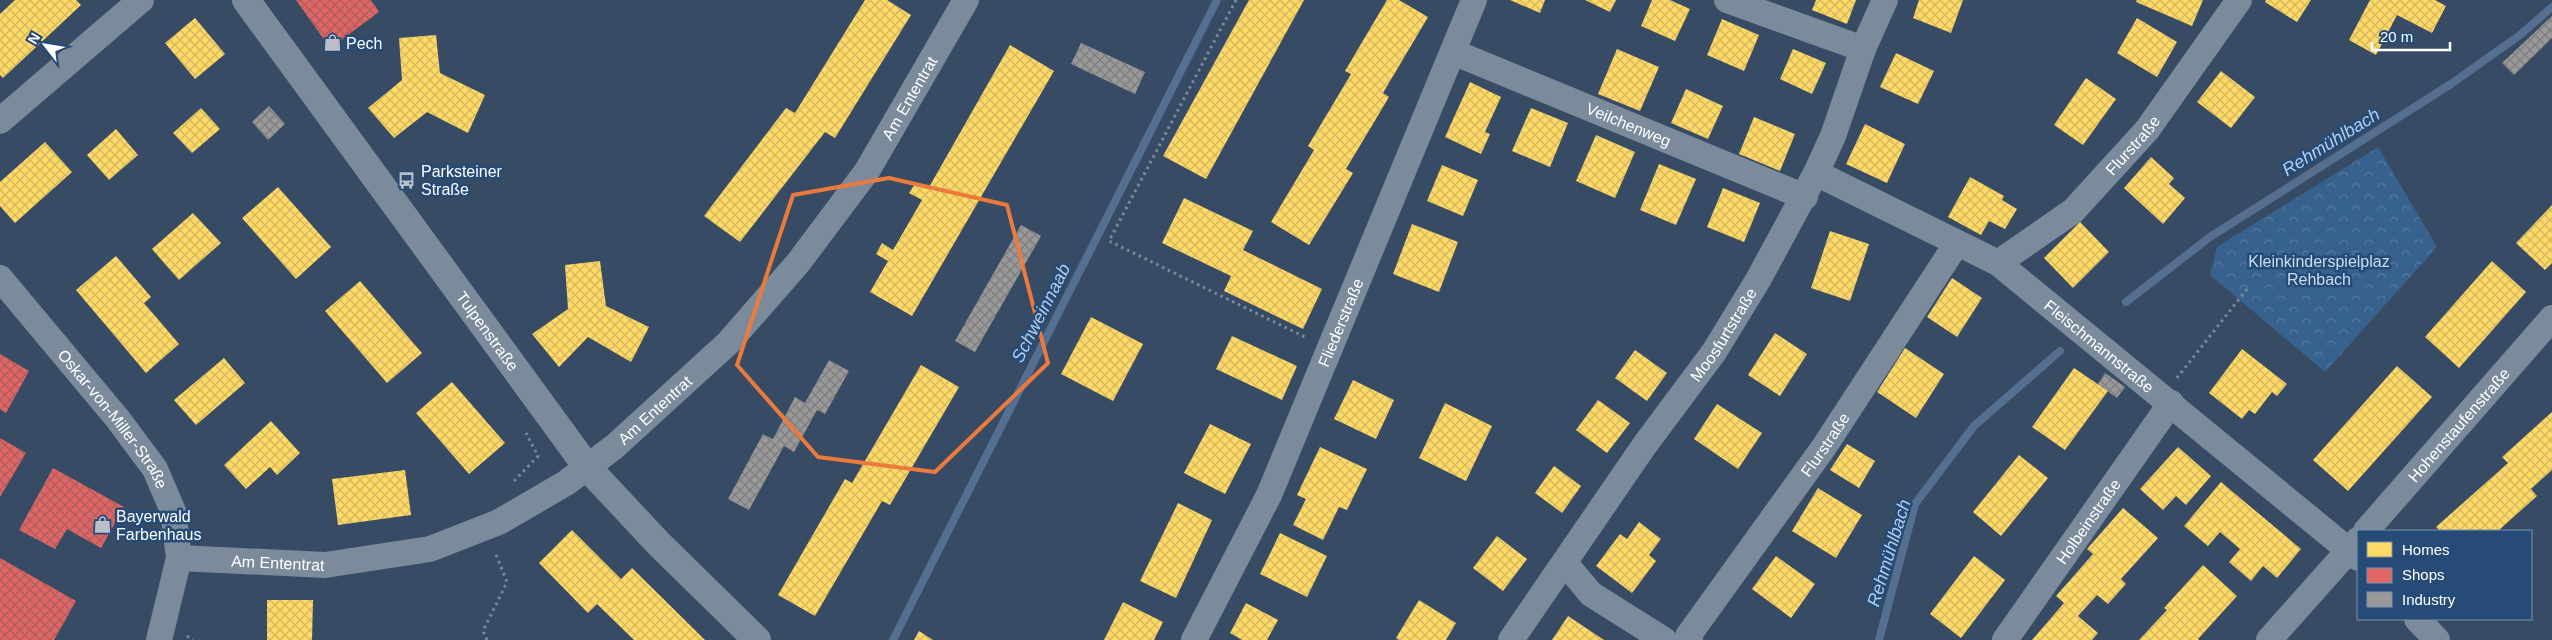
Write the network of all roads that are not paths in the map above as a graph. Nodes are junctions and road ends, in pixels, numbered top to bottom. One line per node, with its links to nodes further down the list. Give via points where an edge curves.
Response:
1 (141, 0): 10 (street)
2 (246, 0): 18 (street, Tulpenstraße)
3 (966, 0): 18 (street, Am Ententrat, via 866,171 798,263 728,343 614,447)
4 (1474, 0): 9 (street, Fliederstraße)
5 (1727, 0): 8 (street)
6 (1885, 0): 8 (street, Moosfurtstraße)
7 (2239, 0): 14 (street, Flurstraße, via 2147,130 2073,211)
8 (1864, 49): 11 (street, Moosfurtstraße)
9 (1452, 52): 12 (street, Veilchenweg); 27 (street, Fliederstraße, via 1268,495)
10 (0, 121)
11 (1816, 173): 12 (street, Moosfurtstraße); 13 (street, Fleischmannstraße)
12 (1805, 197): 23 (street, Moosfurtstraße, via 1714,352 1644,446)
13 (1957, 243): 14 (street, Fleischmannstraße); 30 (street, Flurstraße, via 1824,447 1688,636)
14 (1998, 263): 17 (street, Fleischmannstraße)
15 (0, 278): 22 (street, Oskar-von-Miller-Straße, via 118,418 155,469 173,511)
16 (2552, 318): 19 (street, Hohenstaufenstraße)
17 (2171, 403): 20 (street, Fleischmannstraße); 31 (street, Holbeinstraße)
18 (587, 467): 22 (street, Am Ententrat, via 566,484 499,522 430,549 325,565); 26 (street, Tulpenstraße, via 658,543)
19 (2370, 530)
20 (2357, 543)
21 (2357, 545): 32 (street, Hohenstaufenstraße)
22 (179, 558): 25 (street, Oskar-von-Miller-Straße)
23 (1564, 563): 28 (street, Moosfurtstraße); 29 (street, via 1591,594)
24 (2418, 620): 33 (street)
25 (159, 640)
26 (757, 640)
27 (1194, 640)
28 (1511, 640)
29 (1664, 640)
30 (1690, 640)
31 (2005, 640)
32 (2269, 640)
33 (2438, 640)

